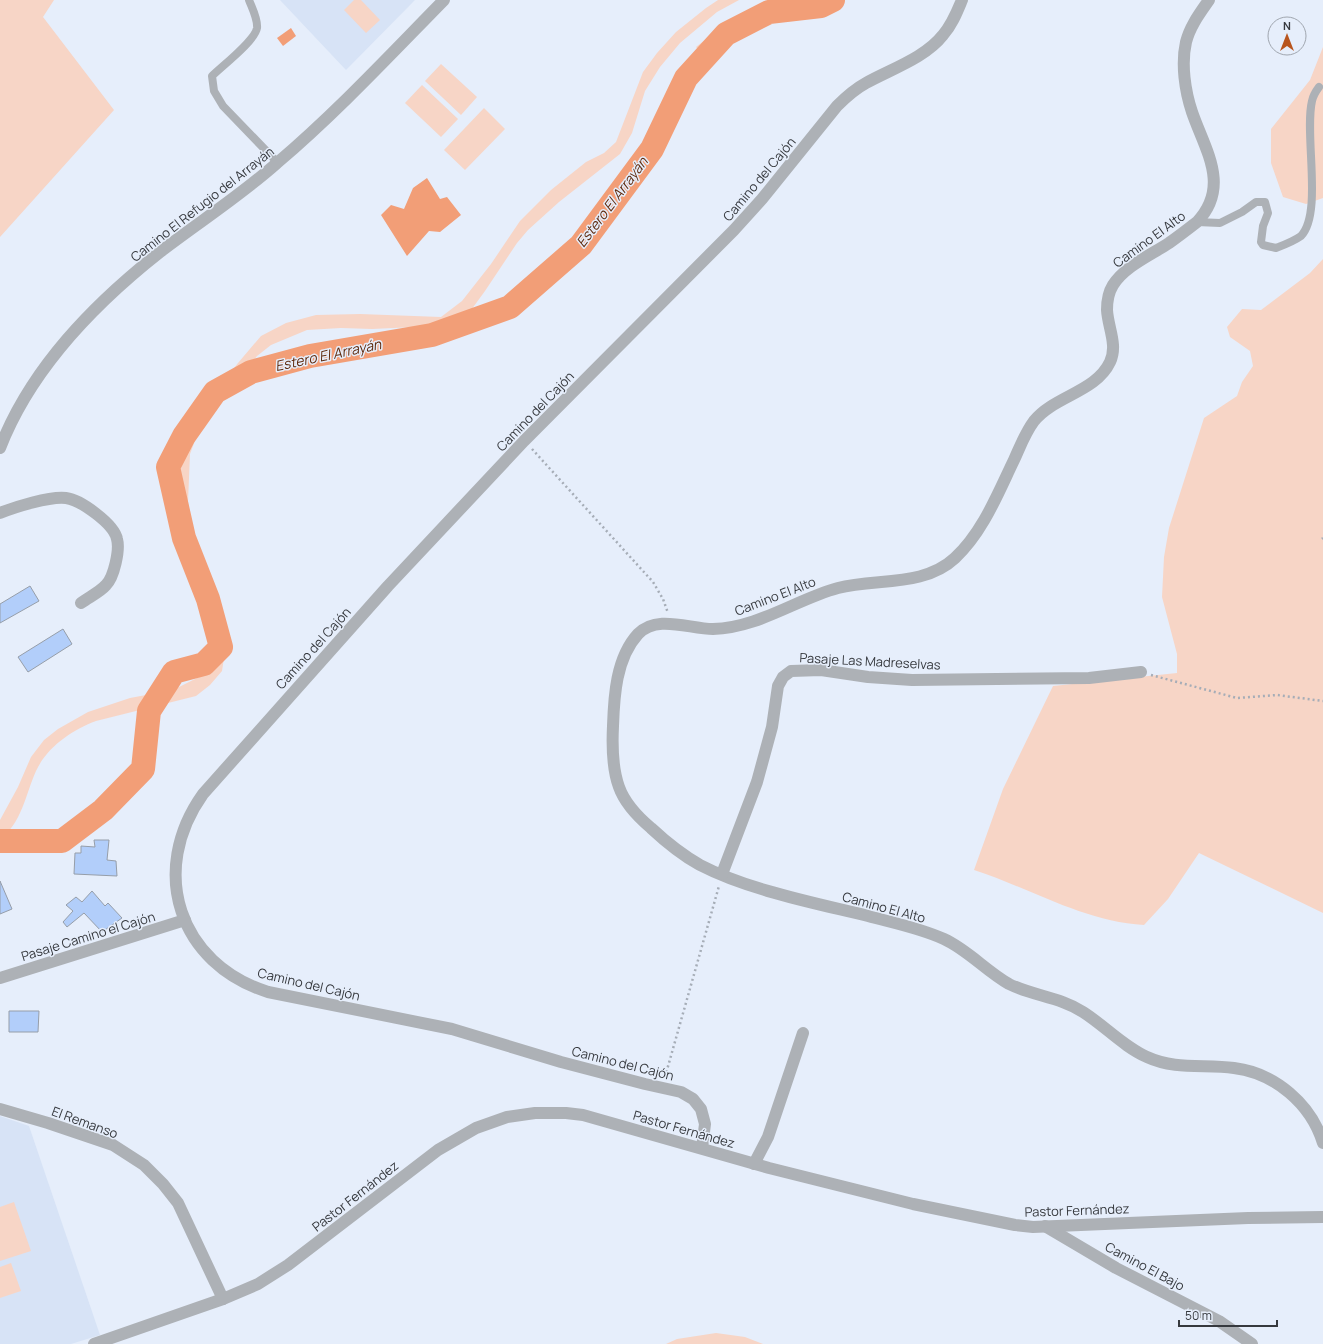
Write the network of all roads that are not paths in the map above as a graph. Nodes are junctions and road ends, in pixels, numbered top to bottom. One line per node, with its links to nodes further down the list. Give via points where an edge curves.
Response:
1 (249, 0): 6 (lane, via 257,28 251,38 212,76 214,91 223,106)
2 (444, 0): 6 (street, Camino El Refugio del Arrayán)
3 (962, 0): 13 (street, Camino del Cajón, via 950,25 935,44 861,86 837,106 739,225 524,441 388,586 194,806 181,833 175,862 176,892)
4 (1209, 0): 7 (street, Camino El Alto, via 1190,29 1184,52 1188,98 1214,174 1211,201)
5 (1319, 87): 7 (lane, via 1312,100 1311,151 1315,188 1312,216 1302,235 1276,248 1264,245 1261,242 1268,213 1266,202 1256,202 1220,223)
6 (278, 163): 8 (street, Camino El Refugio del Arrayán, via 143,266 91,314 52,357 32,385)
7 (1197, 222): 12 (street, Camino El Alto, via 1130,268 1114,284 1107,303 1113,349 1107,367 1092,382 1048,407 1034,422 978,529 947,565 916,578 856,584 834,589 730,628 699,629 656,624 645,628 636,636 620,668 614,708 612,749 616,777 627,803 645,823 689,859)
8 (0, 448)
9 (0, 513): 10 (street, via 32,503 65,498 82,504 102,518 117,538 116,564 107,585)
10 (81, 603)
11 (1141, 672): 12 (street, Pasaje Las Madreselvas, via 1089,678 912,680 821,670 791,672 783,677 778,686 772,727 757,782)
12 (722, 874): 17 (street, Camino El Alto, via 768,890 910,926 938,936 958,946 1012,985 1079,1009 1133,1049 1151,1059 1176,1066 1237,1068 1259,1074 1285,1089 1301,1103 1316,1126)
13 (184, 920): 14 (street, Pasaje Camino el Cajón); 18 (street, Camino del Cajón, via 208,956 229,975 255,988 452,1030 561,1062 687,1094 698,1104 705,1124)
14 (0, 978)
15 (803, 1033): 19 (street, via 768,1137)
16 (0, 1109): 22 (street, El Remanso, via 113,1145 144,1165 178,1203)
17 (1323, 1144)
18 (702, 1148): 19 (street, Pastor Fernández); 22 (street, Pastor Fernández, via 600,1119 566,1113 521,1114 492,1122 438,1150 274,1275)
19 (754, 1164): 21 (street, Pastor Fernández, via 878,1196 981,1218 1015,1225)
20 (1323, 1217): 21 (street, Pastor Fernández)
21 (1045, 1226): 24 (street, Camino El Bajo, via 1116,1268 1219,1321)
22 (223, 1299): 23 (street, Pastor Fernández)
23 (94, 1344)
24 (1252, 1344)

